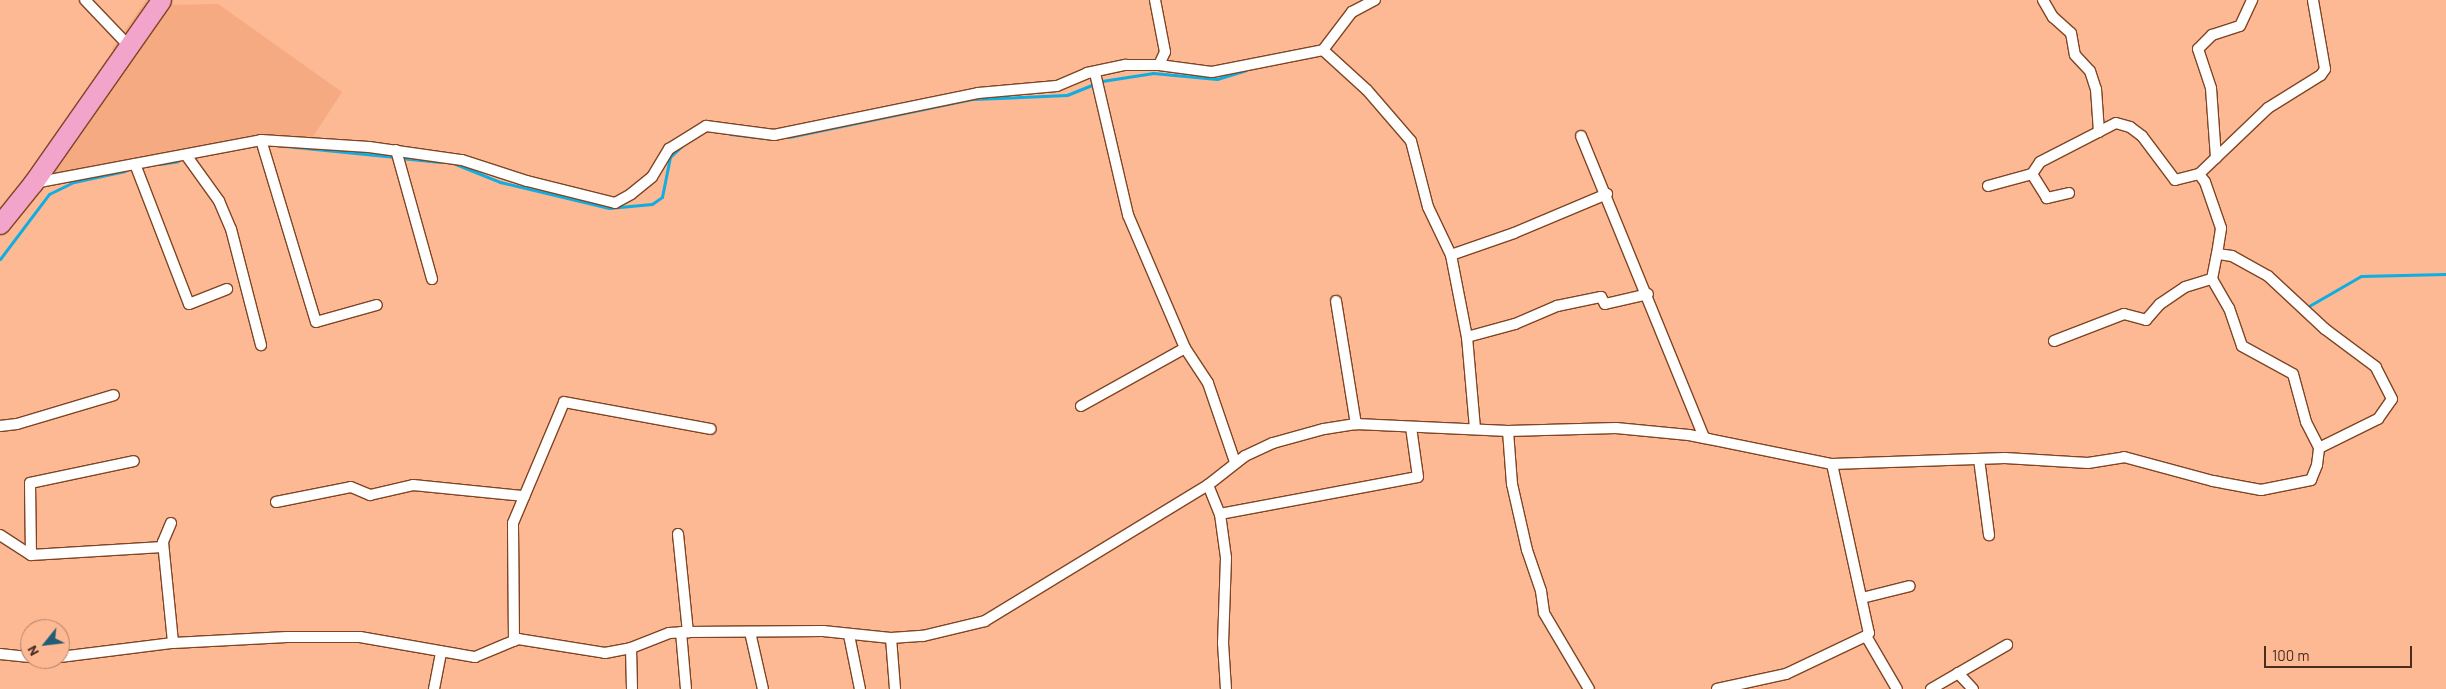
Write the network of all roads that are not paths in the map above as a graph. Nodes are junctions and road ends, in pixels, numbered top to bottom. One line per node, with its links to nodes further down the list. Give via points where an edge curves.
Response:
1 (85, 0): 8 (street)
2 (161, 0): 8 (highway)
3 (1155, 0): 10 (street, via 1165,52)
4 (1375, 0): 9 (street, via 1352,12)
5 (2043, 0): 12 (street, via 2053,17 2071,33 2075,54 2090,71 2096,89)
6 (2252, 0): 17 (street, via 2240,26 2212,34 2198,50 2211,88)
7 (2313, 0): 17 (street, via 2325,69 2321,75 2268,108)
8 (128, 44): 21 (highway)
9 (1323, 50): 10 (street, via 1212,72); 27 (street, via 1367,90 1411,141 1428,207)
10 (1159, 65): 11 (street, via 1126,65)
11 (1095, 73): 15 (street, via 1087,73 1057,86 978,93 774,135 706,126 669,149 652,177 615,203 526,181 462,160); 37 (street, via 1128,215)
12 (2099, 132): 19 (street, via 2040,162); 20 (street, via 2116,123 2130,127 2142,136 2175,180)
13 (1581, 136): 24 (street)
14 (262, 140): 15 (street); 16 (street); 33 (street, via 316,322)
15 (396, 150): 28 (street)
16 (186, 155): 18 (street); 36 (street, via 219,201 231,229)
17 (2216, 158): 20 (street)
18 (135, 164): 21 (street); 30 (street, via 189,304)
19 (2032, 174): 22 (street); 23 (street, via 2047,198)
20 (2198, 174): 26 (street, via 2205,182 2221,228)
21 (33, 183): 25 (highway)
22 (1988, 186)
23 (2069, 193)
24 (1607, 194): 27 (street); 31 (street)
25 (4, 215)
26 (2217, 254): 29 (street); 47 (street, via 2232,256 2268,276 2325,329 2376,367 2392,399 2378,419)
27 (1451, 255): 34 (street)
28 (432, 279)
29 (2212, 279): 35 (street, via 2185,287 2160,304 2146,320 2124,314); 47 (street, via 2229,308 2242,346 2293,374 2306,422)
30 (227, 289)
31 (1648, 294): 34 (street, via 1605,304 1601,297 1557,306 1515,324); 46 (street)
32 (1336, 301): 40 (street)
33 (377, 305)
34 (1467, 336): 44 (street)
35 (2054, 341)
36 (261, 345)
37 (1185, 348): 39 (street); 50 (street, via 1208,383)
38 (114, 395): 41 (street, via 17,424)
39 (1082, 406)
40 (1356, 424): 42 (street); 50 (street, via 1324,428 1273,443)
41 (0, 426)
42 (1412, 427): 44 (street); 55 (street, via 1418,477)
43 (711, 429): 53 (street, via 564,402)
44 (1475, 429): 45 (street)
45 (1508, 431): 46 (street, via 1616,428); 85 (street, via 1512,484 1544,613)
46 (1704, 438): 51 (street)
47 (2319, 448): 48 (street, via 2317,465 2310,480 2261,490 2124,457 2088,463)
48 (1980, 459): 51 (street); 59 (street)
49 (134, 461): 61 (street, via 30,482)
50 (1235, 462): 52 (street)
51 (1832, 464): 63 (street)
52 (1208, 485): 55 (street); 68 (street, via 985,620 923,636)
53 (524, 496): 54 (street, via 413,485 370,495 351,488); 69 (street, via 513,523)
54 (276, 502)
55 (1220, 514): 84 (street, via 1226,558)
56 (171, 523): 60 (street)
57 (678, 534): 64 (street)
58 (0, 535): 61 (street)
59 (1989, 535)
60 (163, 547): 61 (street); 70 (street)
61 (31, 555)
62 (1910, 586): 63 (street)
63 (1862, 598): 67 (street, via 1869,633)
64 (684, 632): 65 (street); 72 (street, via 669,633); 80 (street)
65 (750, 632): 66 (street, via 824,631); 81 (street)
66 (849, 635): 68 (street); 82 (street)
67 (1866, 636): 86 (street, via 1786,674); 87 (street)
68 (891, 638): 83 (street)
69 (514, 641): 72 (street, via 605,653); 73 (street, via 475,658)
70 (173, 643): 73 (street, via 360,637); 76 (street)
71 (2007, 645): 77 (street)
72 (630, 648): 79 (street)
73 (441, 652): 78 (street)
74 (0, 654): 75 (street)
75 (20, 656)
76 (70, 656)
77 (1958, 673): 88 (street); 89 (street)
78 (434, 689)
79 (632, 689)
80 (686, 689)
81 (763, 689)
82 (860, 689)
83 (895, 689)
84 (1226, 689)
85 (1589, 689)
86 (1717, 689)
87 (1897, 689)
88 (1931, 689)
89 (1973, 689)

